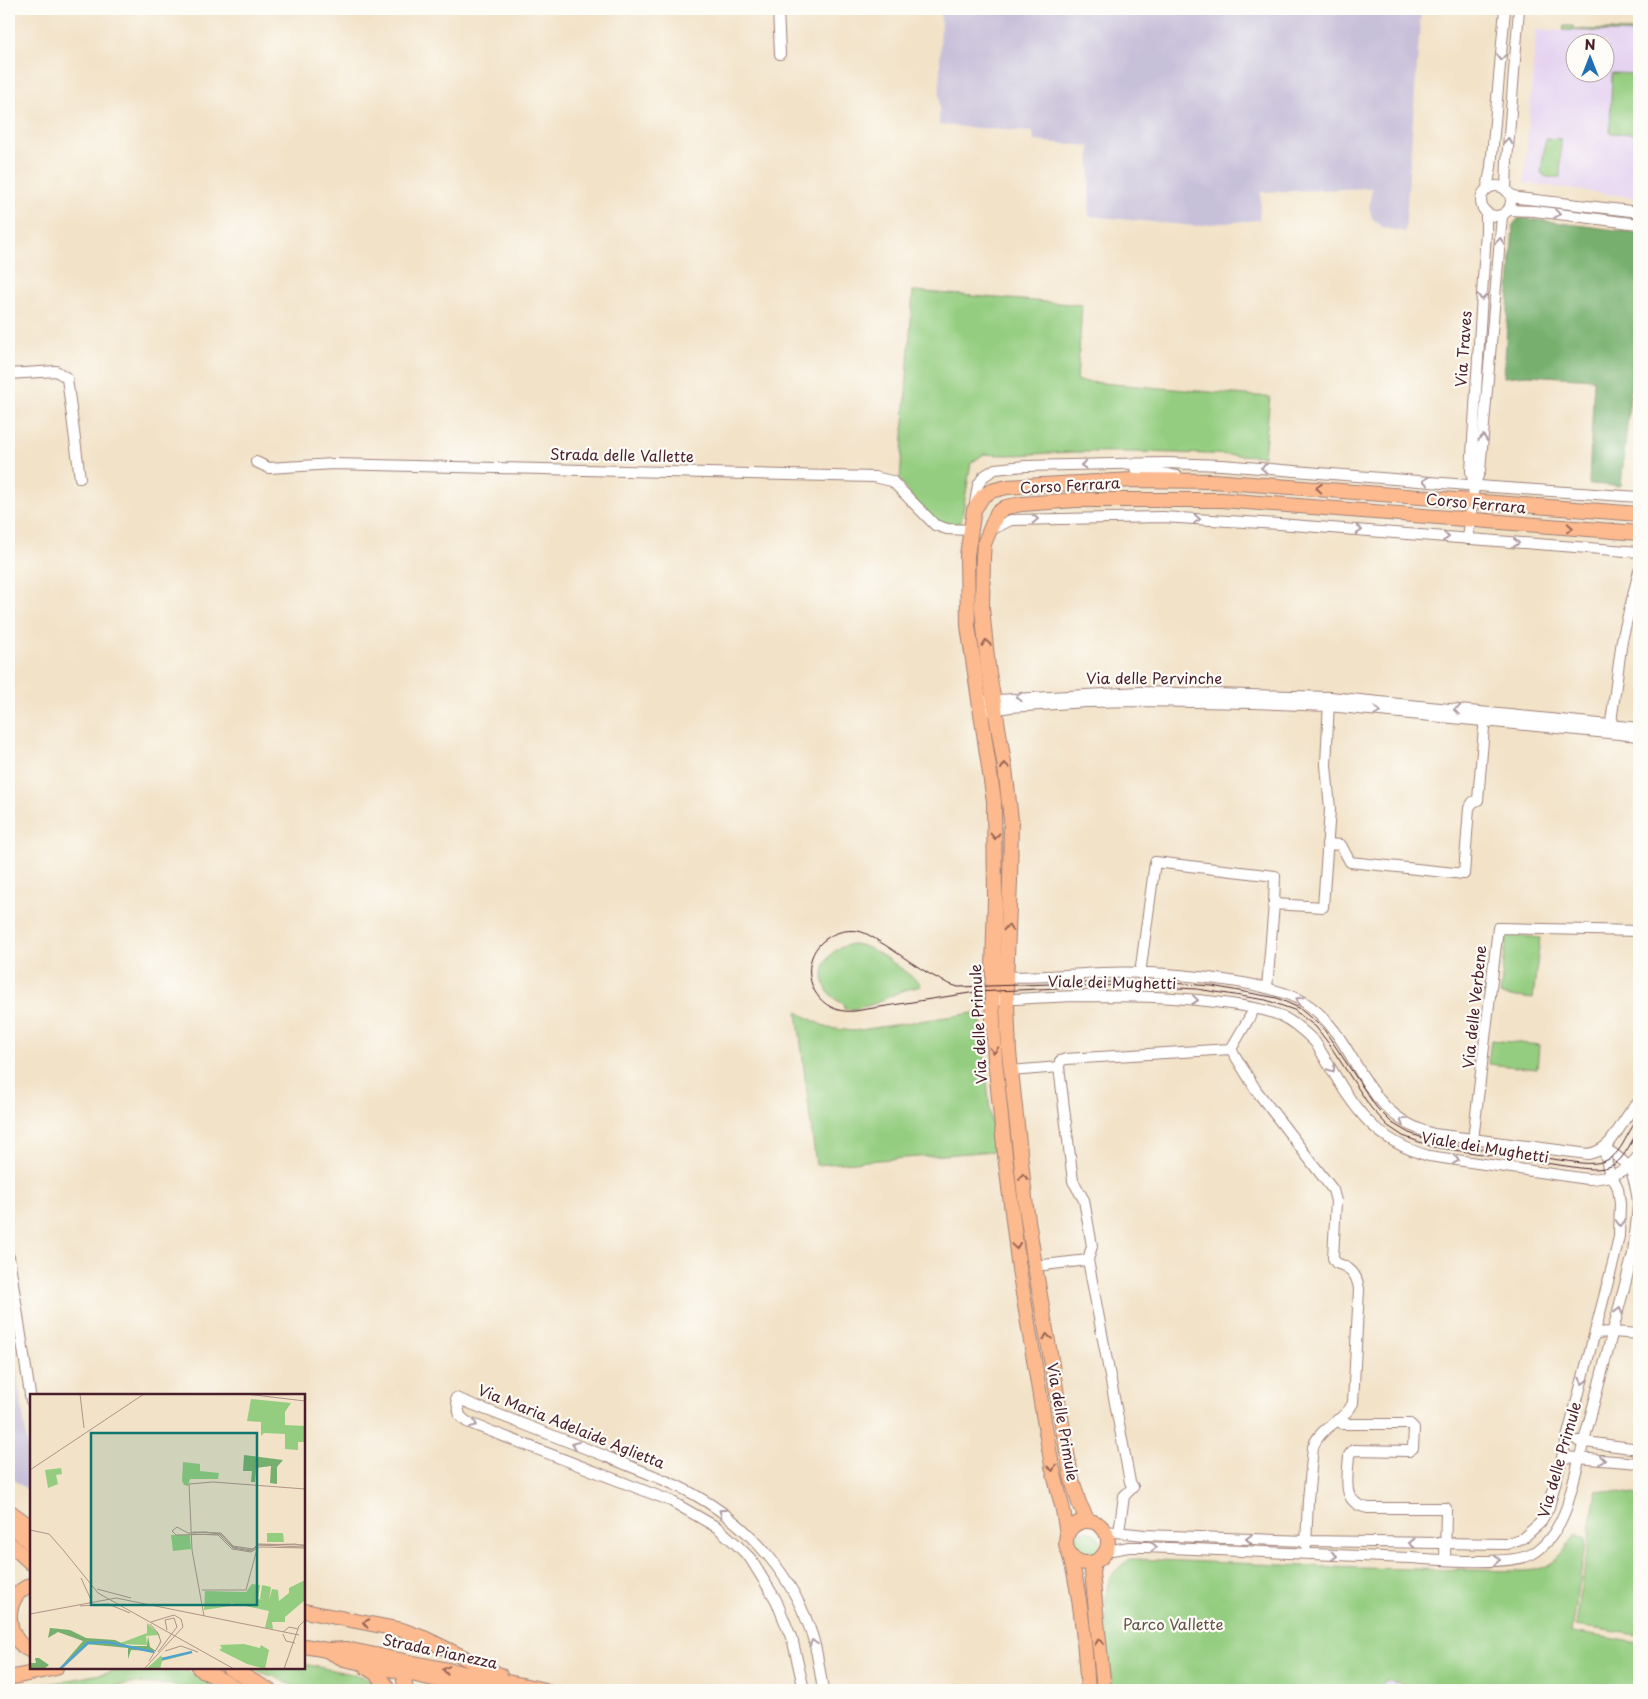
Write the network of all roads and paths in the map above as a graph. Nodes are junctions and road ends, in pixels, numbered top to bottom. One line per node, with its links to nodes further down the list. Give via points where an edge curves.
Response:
1 (778, 9): 4 (street)
2 (1505, 9): 5 (street, one-way to 5)
3 (1519, 9): 6 (street, one-way to 3, via 1507,161)
4 (780, 54)
5 (1487, 188): 6 (street, via 1497,186); 8 (street, via 1480,200)
6 (1508, 192): 7 (street, via 1518,198); 9 (street, via 1512,202)
7 (1639, 212)
8 (1486, 213): 9 (street, via 1493,217); 16 (street, Via Traves, one-way to 16, via 1471,470)
9 (1505, 213): 10 (street, one-way to 10, via 1534,211); 16 (street, Via Traves, one-way to 9, via 1480,471)
10 (1639, 224)
11 (9, 374): 14 (street, via 56,370 67,378)
12 (256, 462): 24 (street, Strada delle Vallette, via 269,468 333,464 874,477 892,481 935,525)
13 (1113, 464): 15 (street, Corso Ferrara); 16 (street, Corso Ferrara, one-way to 13, via 1222,465); 21 (street, Corso Ferrara, one-way to 21, via 995,469 978,485)
14 (80, 478)
15 (1213, 481): 19 (main road, Corso Ferrara, one-way to 15); 21 (main road, Corso Ferrara, via 1133,480 1008,486 983,496)
16 (1474, 486): 17 (street, Corso Ferrara); 19 (street, Via Traves)
17 (1616, 495): 18 (street, Corso Ferrara); 20 (street, Corso Ferrara)
18 (1639, 497)
19 (1473, 500): 22 (main road, Corso Ferrara); 23 (street, Via Traves)
20 (1639, 502)
21 (974, 510): 24 (main road, Via delle Primule)
22 (1639, 514)
23 (1470, 519): 25 (main road, Corso Ferrara, via 1222,500 1076,500 1006,507 997,512); 26 (main road, Corso Ferrara, one-way to 26); 27 (street, Via Traves)
24 (970, 530): 32 (main road, Via delle Primule, via 966,589 968,626)
25 (989, 531): 27 (street, Corso Ferrara, one-way to 27, via 1011,520 1162,517); 31 (main road, Via delle Primule, one-way to 25, via 982,608 983,556)
26 (1639, 533)
27 (1468, 539): 28 (street, Corso Ferrara, one-way to 28)
28 (1639, 552)
29 (1639, 571): 34 (street, via 1622,640)
30 (1329, 702): 31 (street, Via delle Pervinche); 33 (street, Via delle Pervinche); 37 (street, via 1326,765 1330,809)
31 (995, 703): 32 (street, Via delle Pervinche); 42 (main road, Via delle Primule, one-way to 31, via 1011,820)
32 (980, 706): 41 (main road, Via delle Primule, one-way to 41, via 994,809)
33 (1485, 717): 34 (street, Via delle Pervinche); 37 (street, via 1478,800 1469,808 1464,874 1350,862 1341,845)
34 (1610, 728): 35 (street, Via delle Pervinche); 36 (street, Via delle Pervinche)
35 (1639, 728)
36 (1639, 736)
37 (1327, 844): 38 (street, via 1323,907)
38 (1274, 904): 40 (street, Viale dei Mughetti, via 1275,876 1155,862); 43 (street, Viale dei Mughetti)
39 (1639, 930): 51 (street, Via delle Verbene, via 1498,928)
40 (1140, 974): 42 (street, Viale dei Mughetti); 43 (street, Viale dei Mughetti)
41 (992, 975): 42 (street, Viale dei Mughetti); 45 (main road, Via delle Primule)
42 (1006, 977): 44 (main road, Via delle Primule)
43 (1267, 988): 51 (street, Viale dei Mughetti, one-way to 43, via 1434,1134 1405,1123 1384,1106 1321,1016 1288,994)
44 (1007, 1000): 45 (street, Viale dei Mughetti); 46 (street, Viale dei Mughetti, one-way to 46, via 1140,996 1194,999); 49 (main road, Via delle Primule)
45 (992, 1002): 62 (main road, Via delle Primule, one-way to 62, via 995,1060)
46 (1255, 1008): 47 (street); 55 (street, Viale dei Mughetti, one-way to 55, via 1279,1015 1305,1031 1365,1119 1396,1144 1429,1156 1587,1179)
47 (1231, 1049): 48 (street, Via delle Primule, via 1066,1059 1060,1061); 67 (street, via 1256,1090 1333,1190 1336,1201 1333,1258 1353,1272 1359,1289 1353,1403 1350,1410)
48 (1059, 1066): 49 (street, Via delle Primule); 60 (street, via 1073,1181 1084,1200 1092,1246)
49 (1011, 1071): 61 (main road, Via delle Primule, one-way to 49)
50 (1639, 1102): 52 (street)
51 (1473, 1140): 52 (street, Viale dei Mughetti, via 1583,1154)
52 (1604, 1148): 54 (street); 55 (street, Via delle Primule)
53 (1639, 1156): 54 (street, Viale dei Mughetti)
54 (1629, 1166): 55 (street, Viale dei Mughetti); 56 (street, Via delle Primule)
55 (1612, 1176): 59 (street, Via delle Primule, one-way to 59, via 1620,1204)
56 (1639, 1200): 57 (street, Via delle Primule)
57 (1636, 1253): 59 (street); 63 (street, Via delle Primule, one-way to 57)
58 (9, 1257): 66 (street)
59 (1614, 1259): 64 (street, Via delle Primule)
60 (1088, 1260): 61 (street); 78 (street, via 1133,1487 1124,1496)
61 (1035, 1266): 62 (main road); 75 (main road, Via delle Primule, one-way to 61, via 1078,1503 1071,1476)
62 (1020, 1269): 79 (main road, Via delle Primule, one-way to 79, via 1052,1466)
63 (1613, 1332): 64 (street); 65 (street); 69 (street, Via delle Primule)
64 (1595, 1333): 68 (street, Via delle Primule, one-way to 68)
65 (1639, 1334)
66 (30, 1394)
67 (1337, 1420): 80 (street, via 1321,1432 1313,1447); 83 (street, via 1343,1424 1410,1424 1414,1428 1413,1448 1409,1451 1353,1450 1349,1455 1348,1495 1358,1506 1368,1508 1446,1508)
68 (1568, 1440): 69 (street); 71 (street, Via delle Primule)
69 (1583, 1442): 70 (street); 72 (street, Via delle Primule)
70 (1639, 1449)
71 (1564, 1456): 72 (street); 83 (street, Via delle Primule, via 1550,1507 1540,1523 1523,1538 1506,1544)
72 (1579, 1459): 73 (street, one-way to 73); 87 (street, Via delle Primule, one-way to 72, via 1510,1560 1532,1554 1559,1526)
73 (1639, 1464)
74 (9, 1511): 77 (main road)
75 (1088, 1521): 78 (main road); 79 (main road, via 1077,1523)
76 (9, 1523): 82 (main road)
77 (30, 1526)
78 (1112, 1531): 80 (street, Via delle Primule, one-way to 78); 84 (main road)
79 (1067, 1534): 85 (main road)
80 (1306, 1541): 83 (street, Via delle Primule, one-way to 80); 86 (street)
81 (9, 1543): 88 (main road)
82 (30, 1543)
83 (1445, 1544): 87 (street)
84 (1106, 1551): 86 (street, Via delle Primule, one-way to 86, via 1144,1547); 89 (main road)
85 (1068, 1553): 89 (main road, via 1079,1562); 112 (main road, via 1074,1571)
86 (1306, 1554): 87 (street, Via delle Primule, one-way to 87)
87 (1445, 1560)
88 (30, 1561)
89 (1094, 1562): 113 (main road, one-way to 89, via 1092,1572)
90 (30, 1585): 93 (main road, via 14,1597 10,1613 14,1636)
91 (305, 1611): 103 (main road, one-way to 91, via 424,1638 402,1630)
92 (305, 1646): 94 (main road, Strada Pianezza)
93 (30, 1650)
94 (327, 1650): 95 (main road, Strada Pianezza); 96 (main road, Strada Pianezza, via 346,1649)
95 (357, 1662): 96 (main road, Strada Pianezza); 106 (main road, via 378,1675)
96 (401, 1667): 101 (main road, Strada Pianezza); 103 (main road, Strada Pianezza, one-way to 96); 107 (main road)
97 (48, 1669): 100 (main road)
98 (201, 1669): 104 (main road)
99 (231, 1669): 105 (main road)
100 (10, 1674)
101 (422, 1677): 103 (main road, Strada Pianezza); 107 (main road)
102 (801, 1677): 109 (street, Via Maria Adelaide Aglietta); 110 (street, Via Maria Adelaide Aglietta); 111 (street, Via Maria Adelaide Aglietta, one-way to 102, via 813,1638 794,1591 768,1555 719,1509 671,1483 456,1398 460,1416 467,1422 655,1494 718,1528 750,1558 776,1600 794,1642)
103 (488, 1683): 108 (main road)
104 (239, 1690)
105 (270, 1690)
106 (388, 1690)
107 (407, 1690)
108 (546, 1690)
109 (799, 1690)
110 (804, 1690)
111 (823, 1690)
112 (1088, 1690)
113 (1104, 1690)

